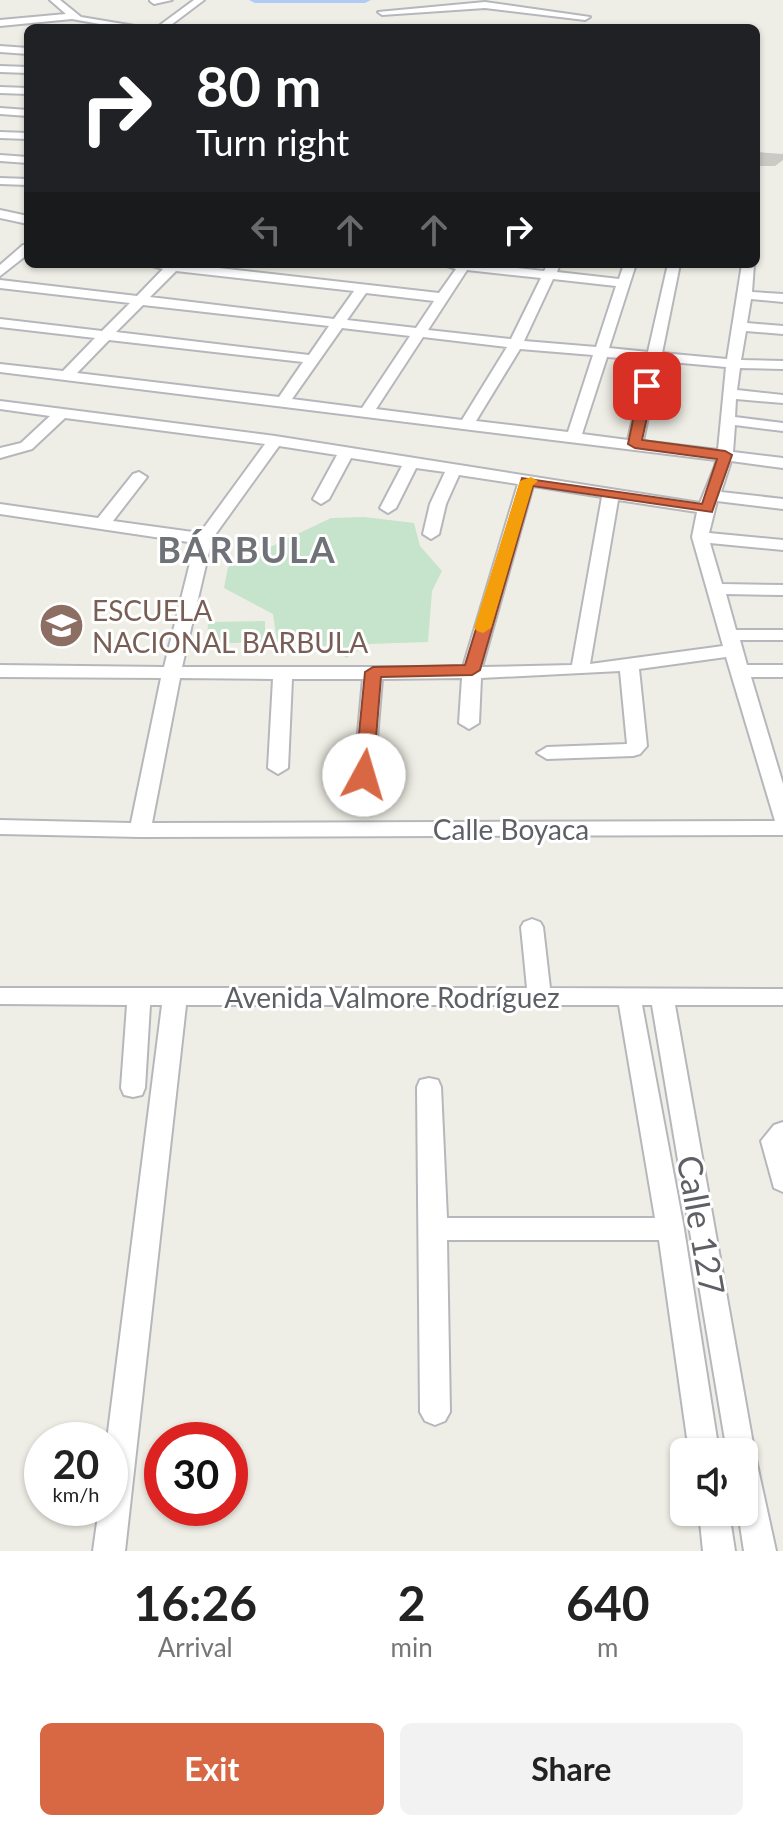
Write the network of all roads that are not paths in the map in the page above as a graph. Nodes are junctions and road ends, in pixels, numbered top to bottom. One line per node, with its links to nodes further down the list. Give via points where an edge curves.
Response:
1 (54, 0): 10 (street)
2 (168, 0): 5 (street)
3 (200, 0): 13 (street)
4 (544, 0): 7 (street)
5 (154, 1)
6 (470, 3): 7 (street); 8 (street)
7 (535, 11): 9 (street)
8 (382, 12)
9 (585, 17)
10 (76, 21): 11 (street); 12 (street)
11 (0, 23)
12 (104, 24)
13 (167, 24)
14 (0, 49): 15 (street)
15 (24, 51)
16 (0, 69): 17 (street)
17 (24, 70)
18 (0, 90): 19 (street)
19 (24, 91)
20 (0, 111): 21 (street)
21 (24, 113)
22 (0, 135): 23 (street)
23 (24, 136)
24 (0, 158): 25 (street)
25 (24, 160)
26 (0, 181): 27 (street)
27 (24, 182)
28 (0, 214): 29 (street)
29 (22, 218)
30 (23, 248): 39 (street)
31 (171, 268): 46 (street)
32 (181, 268): 42 (street)
33 (463, 268): 44 (street)
34 (517, 268): 38 (street)
35 (628, 268): 40 (street)
36 (673, 268): 55 (street)
37 (748, 268): 43 (street)
38 (551, 270): 40 (street); 53 (street)
39 (0, 272)
40 (622, 283): 54 (street)
41 (0, 284): 46 (street)
42 (363, 288): 44 (street); 47 (street)
43 (746, 295): 45 (street); 49 (street)
44 (444, 298): 51 (street)
45 (783, 298)
46 (137, 301): 47 (street); 52 (street)
47 (339, 322): 51 (street); 56 (street)
48 (0, 323): 52 (street)
49 (741, 327): 50 (street); 57 (street)
50 (783, 330)
51 (420, 333): 53 (street); 66 (street)
52 (106, 336): 56 (street); 60 (street)
53 (516, 344): 54 (street); 68 (street)
54 (600, 352): 55 (street); 70 (street)
55 (653, 357): 57 (street); 72 (street)
56 (310, 359): 63 (street)
57 (734, 364): 58 (street); 61 (street)
58 (783, 365)
59 (0, 368): 60 (street)
60 (65, 377): 63 (street)
61 (729, 394): 62 (street); 67 (street)
62 (783, 399)
63 (282, 403): 66 (street)
64 (0, 405): 65 (street)
65 (61, 413): 71 (street); 74 (street, via 25,448)
66 (366, 413): 68 (street)
67 (727, 420): 69 (street); 75 (street)
68 (466, 426): 70 (street)
69 (783, 427)
70 (573, 439): 72 (street)
71 (275, 441): 73 (street); 90 (street)
72 (635, 444): 75 (street)
73 (346, 452): 76 (street); 82 (street)
74 (0, 453)
75 (725, 455): 77 (street); 83 (street)
76 (411, 463): 78 (street); 85 (street)
77 (783, 463)
78 (454, 469): 80 (street); 88 (street)
79 (139, 477): 87 (street)
80 (527, 481): 81 (street); 97 (street)
81 (611, 492): 83 (street); 98 (street)
82 (321, 499)
83 (710, 503): 84 (street); 89 (street, via 700,522)
84 (783, 504)
85 (388, 508)
86 (0, 509): 87 (street)
87 (102, 524): 90 (street)
88 (431, 534)
89 (700, 537): 91 (street); 92 (street)
90 (204, 539): 102 (street)
91 (783, 545)
92 (713, 589): 93 (street); 95 (street)
93 (783, 590)
94 (783, 635): 95 (street)
95 (732, 643): 96 (street); 100 (street)
96 (629, 665): 98 (street); 106 (street, via 637,746)
97 (472, 670): 98 (street); 103 (street); 105 (street)
98 (580, 670)
99 (0, 671): 102 (street)
100 (742, 671): 101 (street); 109 (street)
101 (783, 671)
102 (172, 672): 104 (street); 112 (street)
103 (373, 672): 104 (street); 108 (street)
104 (283, 674): 107 (street)
105 (469, 723)
106 (547, 753)
107 (278, 768)
108 (364, 775)
109 (783, 818)
110 (0, 827): 112 (street, Calle Boyaca)
111 (783, 828): 112 (street, Calle Boyaca)
112 (140, 830)
113 (532, 927): 117 (street)
114 (0, 996): 115 (street, Avenida Valmore Rodríguez)
115 (139, 997): 116 (street, Avenida Valmore Rodríguez); 122 (street)
116 (175, 997): 117 (street, Avenida Valmore Rodríguez); 132 (street)
117 (539, 997): 118 (street, Avenida Valmore Rodríguez)
118 (629, 997): 119 (street, Avenida Valmore Rodríguez); 126 (street, Calle 127)
119 (662, 997): 120 (street, Avenida Valmore Rodríguez); 129 (street, Calle 127)
120 (783, 997)
121 (429, 1087): 125 (street)
122 (133, 1088)
123 (783, 1132): 124 (street, via 774,1141)
124 (783, 1181)
125 (434, 1229): 126 (street); 127 (street)
126 (671, 1229): 128 (street, Calle 127)
127 (435, 1412)
128 (702, 1438)
129 (740, 1438)
130 (716, 1526): 133 (street)
131 (755, 1526): 134 (street)
132 (109, 1551)
133 (719, 1551)
134 (760, 1551)

